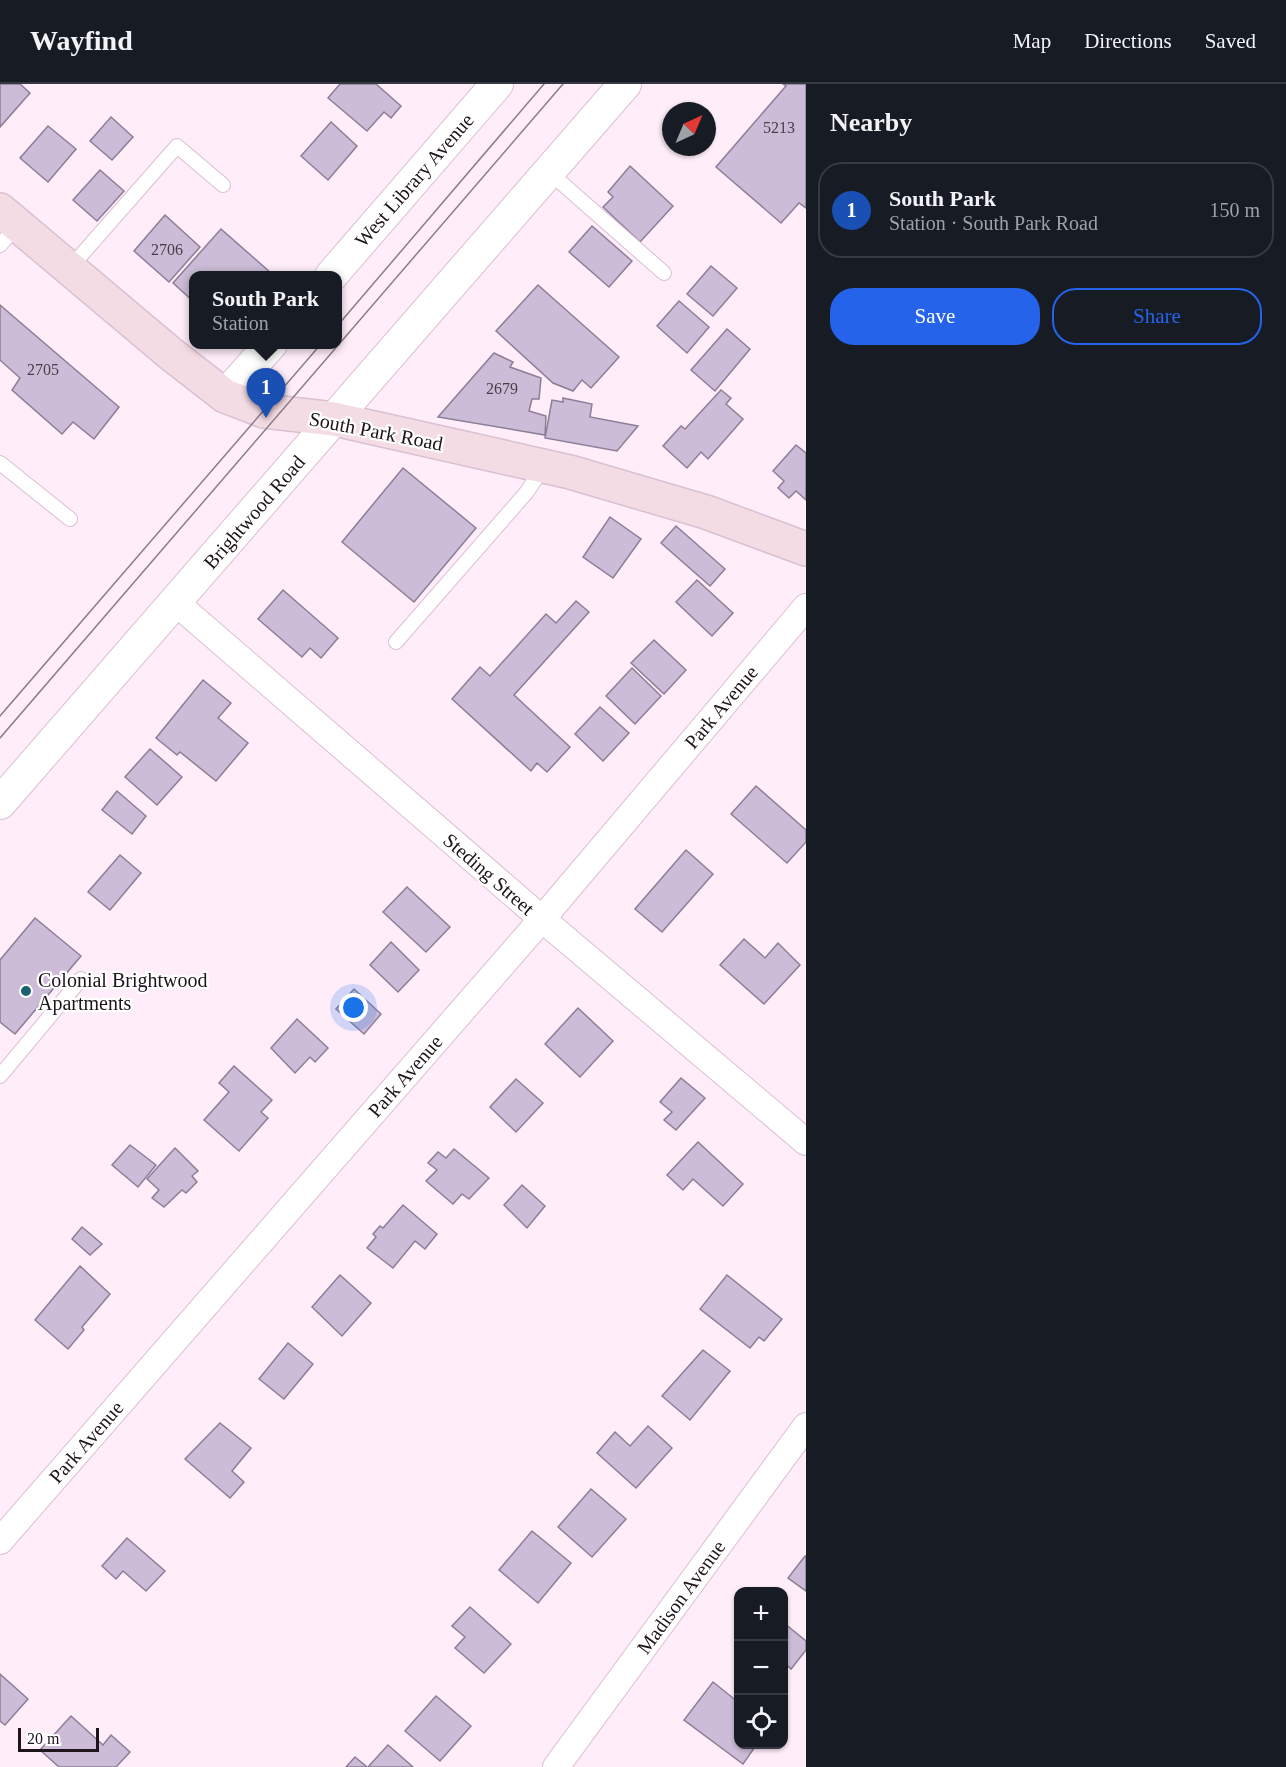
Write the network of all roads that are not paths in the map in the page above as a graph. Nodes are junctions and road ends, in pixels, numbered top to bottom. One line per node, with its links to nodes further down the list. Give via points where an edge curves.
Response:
1 (497, 84): 7 (street, West Library Avenue)
2 (625, 84): 3 (street, Brightwood Road)
3 (549, 172): 8 (lane); 11 (street, Brightwood Road)
4 (223, 185): 6 (lane, via 177,146)
5 (6, 227): 6 (main road, South Park Road)
6 (69, 269): 10 (main road, South Park Road)
7 (335, 271)
8 (664, 273)
9 (267, 349): 10 (street)
10 (225, 396): 11 (main road, South Park Road, via 264,411)
11 (334, 419): 13 (main road, South Park Road); 16 (street, Brightwood Road)
12 (0, 463): 14 (lane)
13 (545, 466): 15 (main road, South Park Road, via 706,512); 18 (lane)
14 (70, 519)
15 (806, 549)
16 (175, 602): 19 (street, Brightwood Road); 20 (street, Steding Street)
17 (806, 606): 20 (street, Park Avenue)
18 (396, 642)
19 (0, 803)
20 (542, 919): 23 (street, Steding Street); 25 (street, Park Avenue)
21 (81, 980): 22 (lane)
22 (0, 1076)
23 (806, 1142)
24 (806, 1426): 26 (street, Madison Avenue)
25 (0, 1541)
26 (556, 1767)

